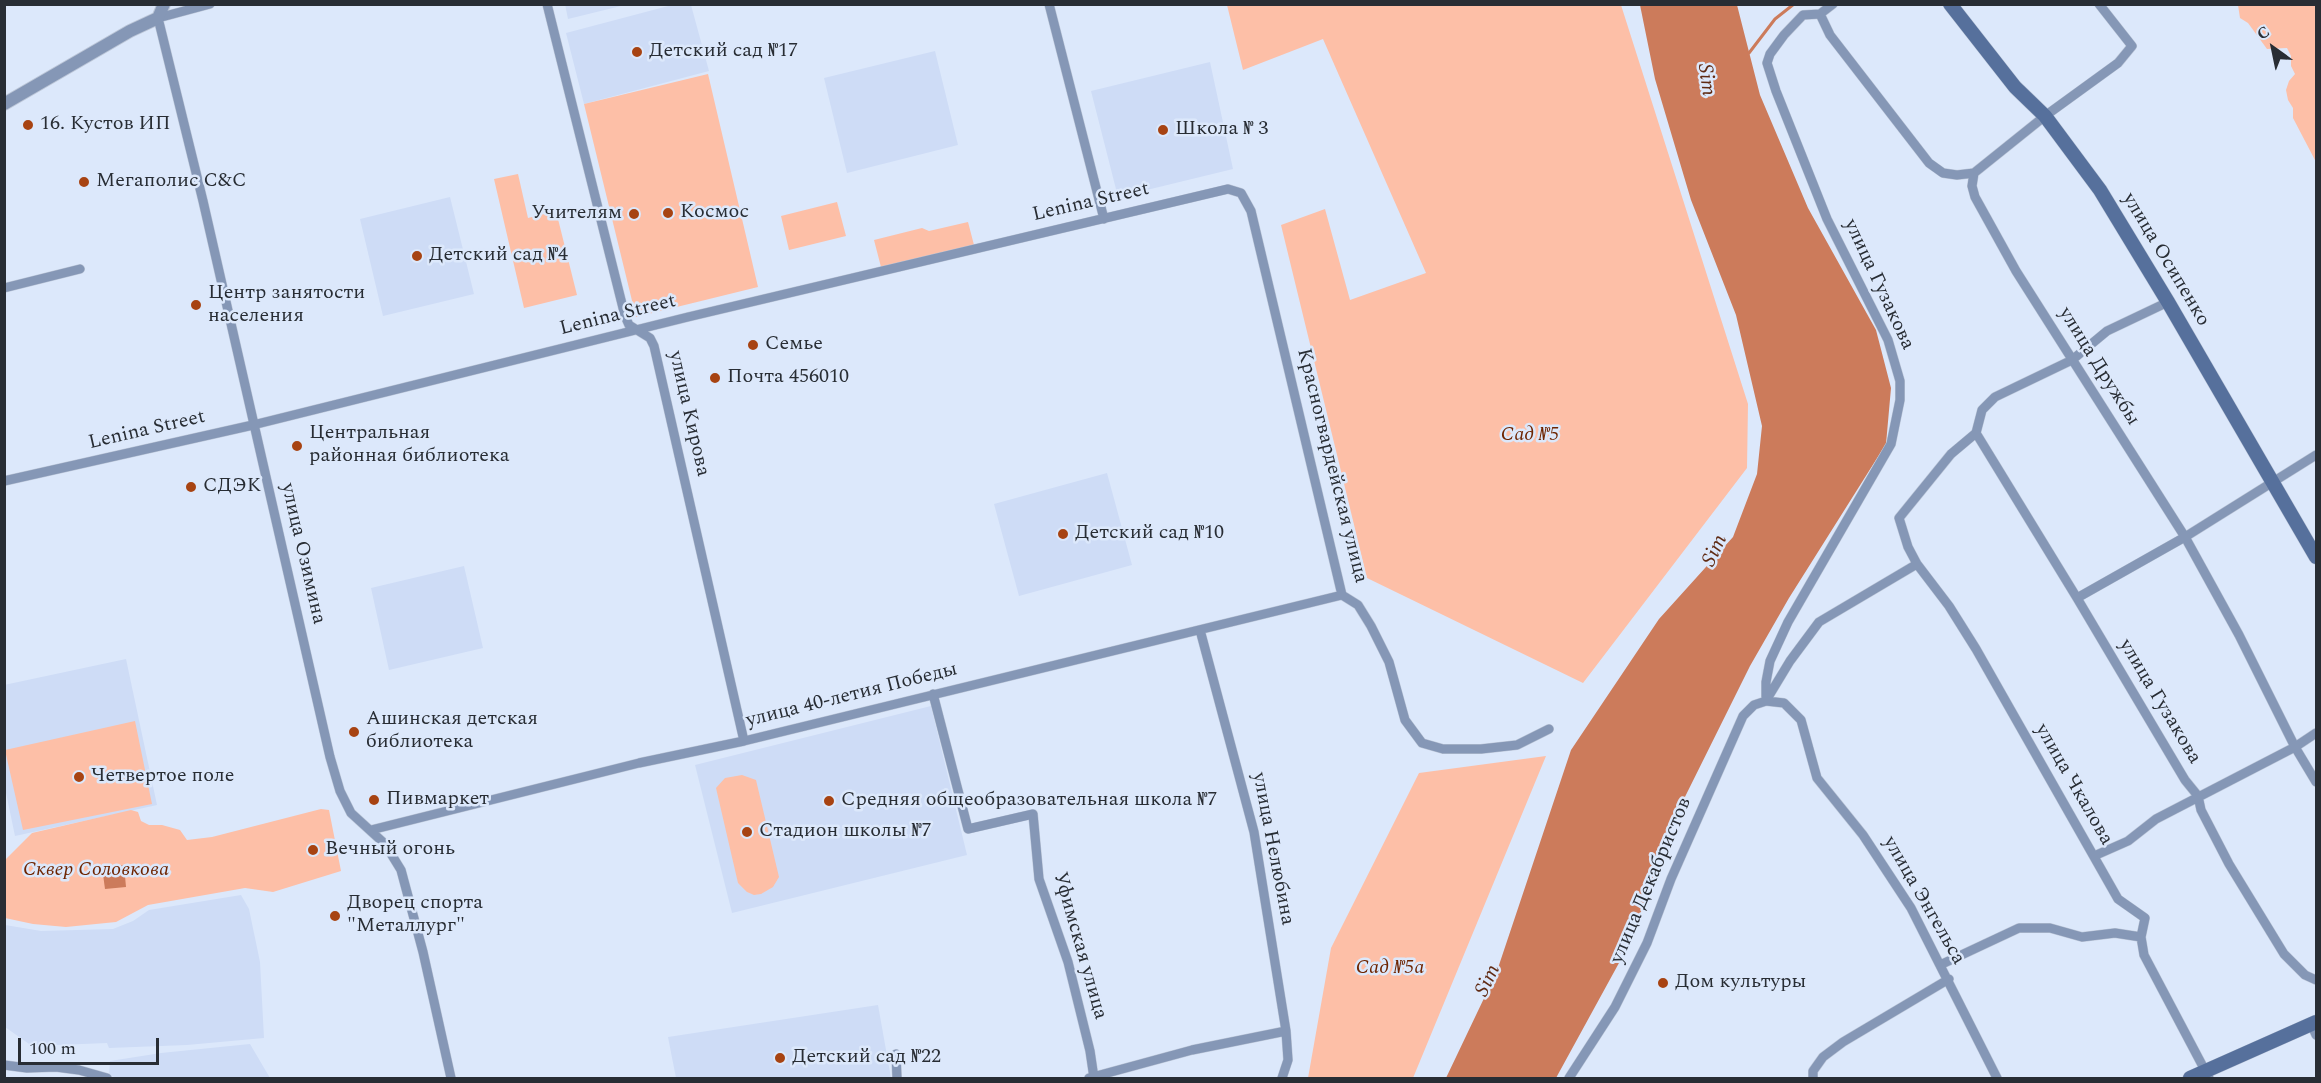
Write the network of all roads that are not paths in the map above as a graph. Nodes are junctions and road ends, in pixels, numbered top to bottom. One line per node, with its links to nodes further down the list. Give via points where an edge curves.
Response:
1 (164, 4): 9 (street)
2 (210, 4): 9 (street)
3 (547, 4): 18 (street, улица Кирова, via 625,316)
4 (1049, 4): 14 (street)
5 (1833, 4): 8 (street, улица Гузакова)
6 (1950, 4): 11 (main road, улица Осипенко, via 2015,87)
7 (2099, 4): 11 (street, via 2132,46 2118,63)
8 (1820, 14): 12 (street, via 1830,35 1929,163 1943,173); 32 (street, улица Гузакова, via 1803,15 1784,34 1767,63 1827,219 1888,340 1900,381 1900,400 1891,444 1788,622 1770,661)
9 (158, 18): 10 (street, via 130,30); 20 (street, улица Озимина)
10 (4, 104)
11 (2045, 116): 12 (street); 17 (main road, улица Осипенко, via 2100,190)
12 (1974, 173): 19 (street, улица Дружбы, via 1975,197)
13 (1240, 193): 14 (street, Lenina Street, via 1228,189); 28 (street, Красногвардейская улица, via 1251,211)
14 (1104, 219): 18 (street, Lenina Street)
15 (80, 269): 16 (street)
16 (4, 288)
17 (2168, 302): 19 (street, via 2107,332); 24 (main road, улица Осипенко)
18 (637, 330): 20 (street, Lenina Street); 35 (street, улица Кирова, via 650,338 654,346)
19 (2072, 360): 21 (street, via 1995,397 1982,410); 25 (street, улица Дружбы)
20 (253, 425): 23 (street, Lenina Street); 39 (street, улица Озимина, via 330,757 351,813)
21 (1976, 433): 27 (street, улица Чкалова, via 1951,454 1899,518); 29 (street, улица Гузакова)
22 (2316, 455): 24 (street)
23 (4, 481)
24 (2272, 483): 25 (street); 26 (main road, улица Осипенко)
25 (2185, 537): 29 (street); 36 (street, улица Дружбы, via 2240,635)
26 (2316, 557)
27 (1917, 564): 32 (street, via 1818,621); 40 (street, улица Чкалова, via 1976,649)
28 (1342, 595): 30 (street, улица 40-летия Победы); 33 (street, Красногвардейская улица, via 1358,604 1371,626 1389,662 1405,720 1422,743 1443,749 1481,749 1517,745)
29 (2077, 598): 38 (street, улица Гузакова)
30 (1200, 630): 31 (street, улица 40-летия Победы); 46 (street, улица Нелюбина, via 1254,832)
31 (933, 694): 35 (street, улица 40-летия Победы); 53 (street, Уфимская улица, via 968,829 1033,814 1039,879 1068,962 1090,1050)
32 (1766, 701): 42 (street, улица Энгельса, via 1784,703 1801,720 1817,778 1863,835 1911,908); 55 (street, улица Декабристов, via 1754,705 1743,716 1647,943 1615,1007)
33 (1550, 729)
34 (2316, 734): 36 (street)
35 (744, 741): 39 (street, улица 40-летия Победы)
36 (2295, 747): 37 (street, улица Дружбы); 38 (street)
37 (2316, 782)
38 (2198, 796): 40 (street, via 2156,819 2128,841); 44 (street, улица Гузакова, via 2200,810 2224,855 2284,954 2305,975)
39 (371, 830): 51 (street, улица Озимина, via 401,870)
40 (2094, 856): 41 (street, улица Чкалова, via 2118,898 2145,918)
41 (2141, 937): 42 (street, via 2115,933 2082,937 2050,928 2019,928); 49 (street, улица Чкалова, via 2144,954)
42 (1940, 965): 43 (street, улица Энгельса)
43 (1949, 979): 56 (street, via 1843,1042 1822,1058); 57 (street, улица Энгельса)
44 (2316, 980)
45 (2315, 1027): 49 (main road)
46 (1286, 1030): 53 (street, via 1192,1050); 54 (street, улица Нелюбина, via 1288,1060)
47 (896, 1054): 52 (street)
48 (4, 1065): 50 (street, via 56,1067)
49 (2207, 1075): 58 (main road)
50 (107, 1078)
51 (451, 1078)
52 (897, 1078)
53 (1092, 1078)
54 (1282, 1078)
55 (1569, 1078)
56 (1813, 1078)
57 (1997, 1078)
58 (2190, 1078)

